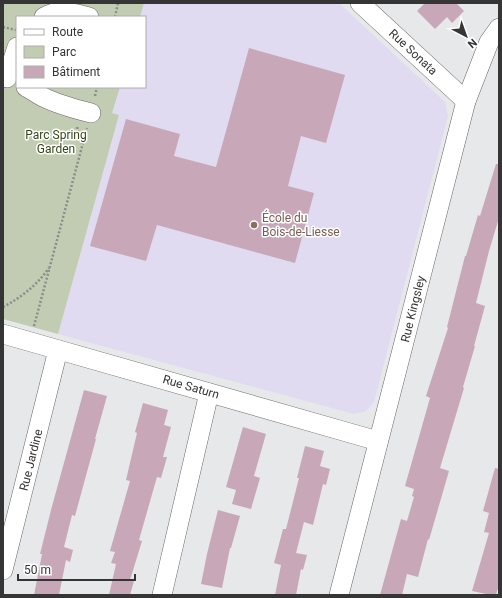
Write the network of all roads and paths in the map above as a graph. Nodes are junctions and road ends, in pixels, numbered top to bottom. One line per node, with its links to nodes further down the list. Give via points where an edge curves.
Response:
1 (118, 3): 5 (path)
2 (360, 3): 10 (street, Rue Sonata)
3 (54, 15): 4 (street, via 67,12)
4 (85, 16)
5 (115, 16)
6 (3, 26): 7 (path)
7 (11, 28)
8 (499, 28): 10 (street, Rue Kingsley, via 489,42)
9 (27, 88): 11 (street, via 51,100)
10 (466, 101): 18 (street, Rue Kingsley)
11 (90, 112): 12 (path)
12 (50, 266): 13 (path, via 43,277 25,294); 14 (path)
13 (3, 307)
14 (33, 329)
15 (3, 334): 16 (street, Rue Saturn)
16 (58, 350): 17 (street, Rue Saturn); 19 (street, Rue Jardine)
17 (209, 393): 18 (street, Rue Saturn); 20 (street)
18 (378, 441): 21 (street, Rue Kingsley)
19 (3, 570)
20 (162, 595)
21 (339, 595)

